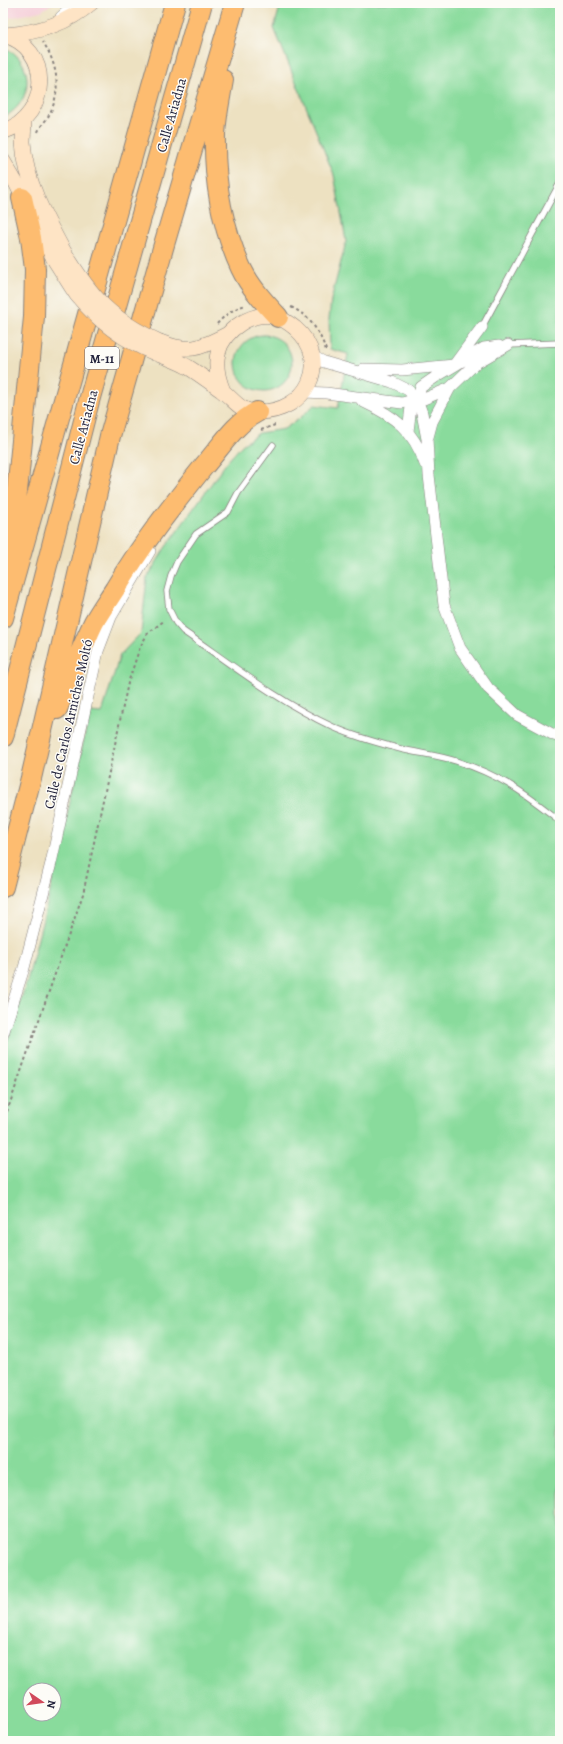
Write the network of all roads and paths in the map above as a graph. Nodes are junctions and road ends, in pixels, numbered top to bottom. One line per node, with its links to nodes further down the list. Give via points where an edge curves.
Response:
1 (77, 3): 6 (street)
2 (91, 3): 6 (street)
3 (175, 3): 41 (highway, Calle Ariadna / M-11)
4 (202, 3): 42 (highway, Calle Ariadna / M-11, via 89,402)
5 (235, 4): 16 (highway, via 215,133 219,197 226,226 242,269 257,293); 44 (highway, via 110,436)
6 (45, 34): 7 (street); 10 (path, via 56,69 57,87 54,105)
7 (4, 35): 8 (street, via 19,42 30,52 40,78 39,94 34,108)
8 (24, 120): 9 (street, via 13,129); 14 (street, via 23,142 30,178)
9 (3, 132)
10 (37, 134)
11 (3, 161): 13 (street)
12 (560, 183): 18 (lane)
13 (22, 198): 14 (street); 39 (highway, via 35,269 34,317 17,492)
14 (59, 255): 22 (street, bridge, via 77,295 106,325 128,340)
15 (250, 304): 17 (path, via 238,307)
16 (278, 317): 19 (street, via 268,315 245,321); 24 (street, via 301,334)
17 (214, 326)
18 (482, 326): 23 (street, via 480,340); 25 (street)
19 (229, 334): 22 (street, via 200,348); 28 (street, via 218,353 217,368)
20 (560, 343): 21 (lane)
21 (508, 345): 23 (street); 27 (street, via 476,363)
22 (157, 348): 28 (street)
23 (484, 348): 25 (street)
24 (312, 356): 26 (street); 29 (street, via 312,375)
25 (454, 365): 26 (street, via 402,370); 31 (street, via 421,387)
26 (348, 369): 31 (street, via 392,382 408,390)
27 (450, 388): 31 (street, via 424,399); 35 (street, via 432,422)
28 (223, 391): 32 (street)
29 (304, 392): 30 (street, via 326,392); 32 (street, via 288,407)
30 (355, 398): 31 (street, via 402,403); 34 (street, via 388,414)
31 (417, 399): 34 (street, via 411,407); 35 (street)
32 (257, 422): 33 (path); 37 (highway, via 248,417)
33 (281, 423)
34 (408, 431): 38 (street, via 419,447)
35 (427, 439): 38 (street)
36 (273, 445): 40 (lane, via 238,493 228,512 196,534 177,562 167,591)
37 (220, 447): 44 (highway, via 168,510 132,561 95,621 74,666); 47 (street, Calle de Carlos Arniches Moltó, via 170,517 111,617 98,651 51,863 24,968)
38 (428, 475): 43 (street, via 444,605 460,648 488,688 517,715)
39 (3, 592)
40 (172, 615): 45 (lane, via 183,631 236,670 334,728 397,748 456,761 503,780 528,795); 48 (path, via 148,633 128,684 83,894)
41 (3, 618)
42 (3, 737)
43 (560, 737)
44 (32, 774): 46 (highway)
45 (560, 822)
46 (3, 887)
47 (3, 1034)
48 (3, 1123)

